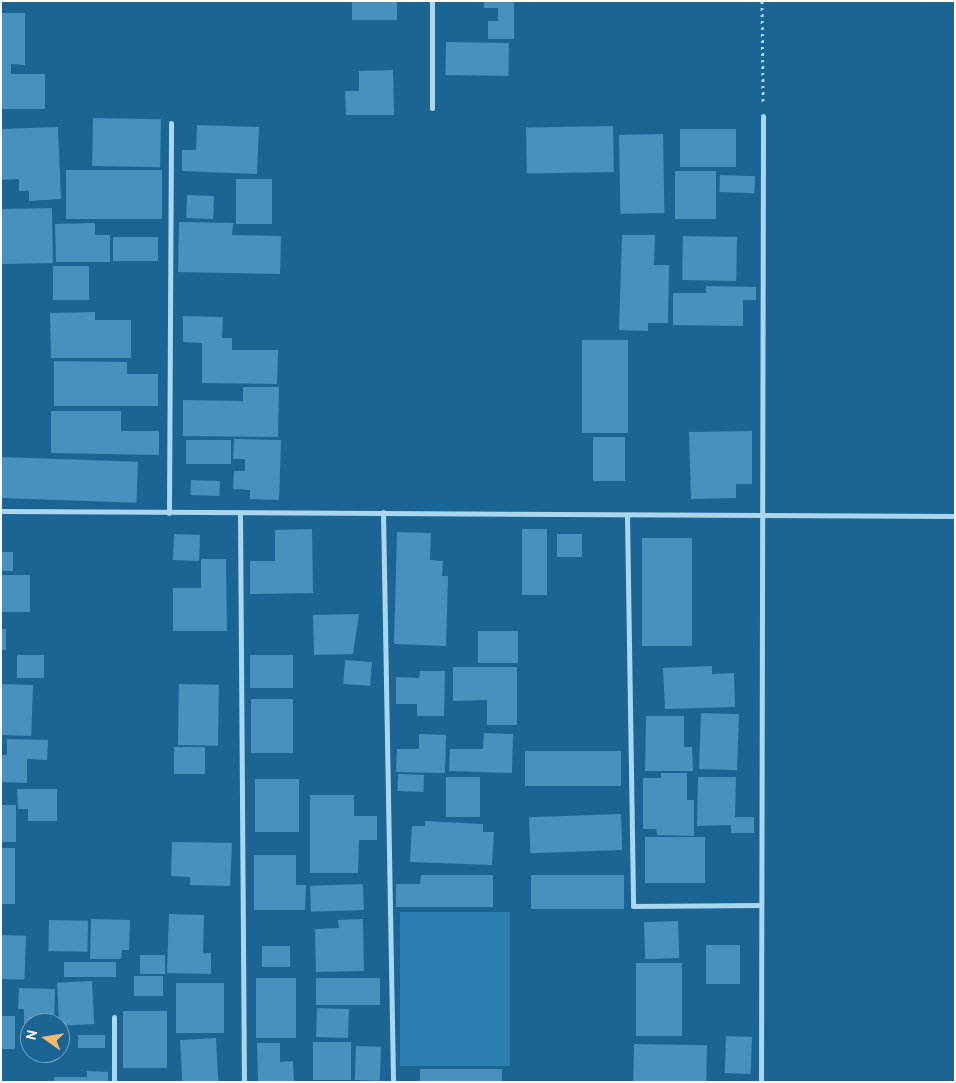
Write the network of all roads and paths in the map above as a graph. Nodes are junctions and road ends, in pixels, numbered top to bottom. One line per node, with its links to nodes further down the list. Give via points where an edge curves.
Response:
1 (432, 1): 3 (street)
2 (762, 1): 4 (path)
3 (432, 108)
4 (763, 116): 11 (street)
5 (171, 123): 8 (street)
6 (1, 511): 8 (street)
7 (382, 512): 9 (street); 10 (street); 17 (street)
8 (169, 513): 9 (street)
9 (240, 513): 16 (street)
10 (627, 516): 11 (street); 13 (street, via 633,906)
11 (762, 516): 12 (street); 13 (street)
12 (955, 516)
13 (761, 905): 18 (street)
14 (114, 1017): 15 (street)
15 (114, 1082)
16 (244, 1082)
17 (393, 1082)
18 (761, 1082)

